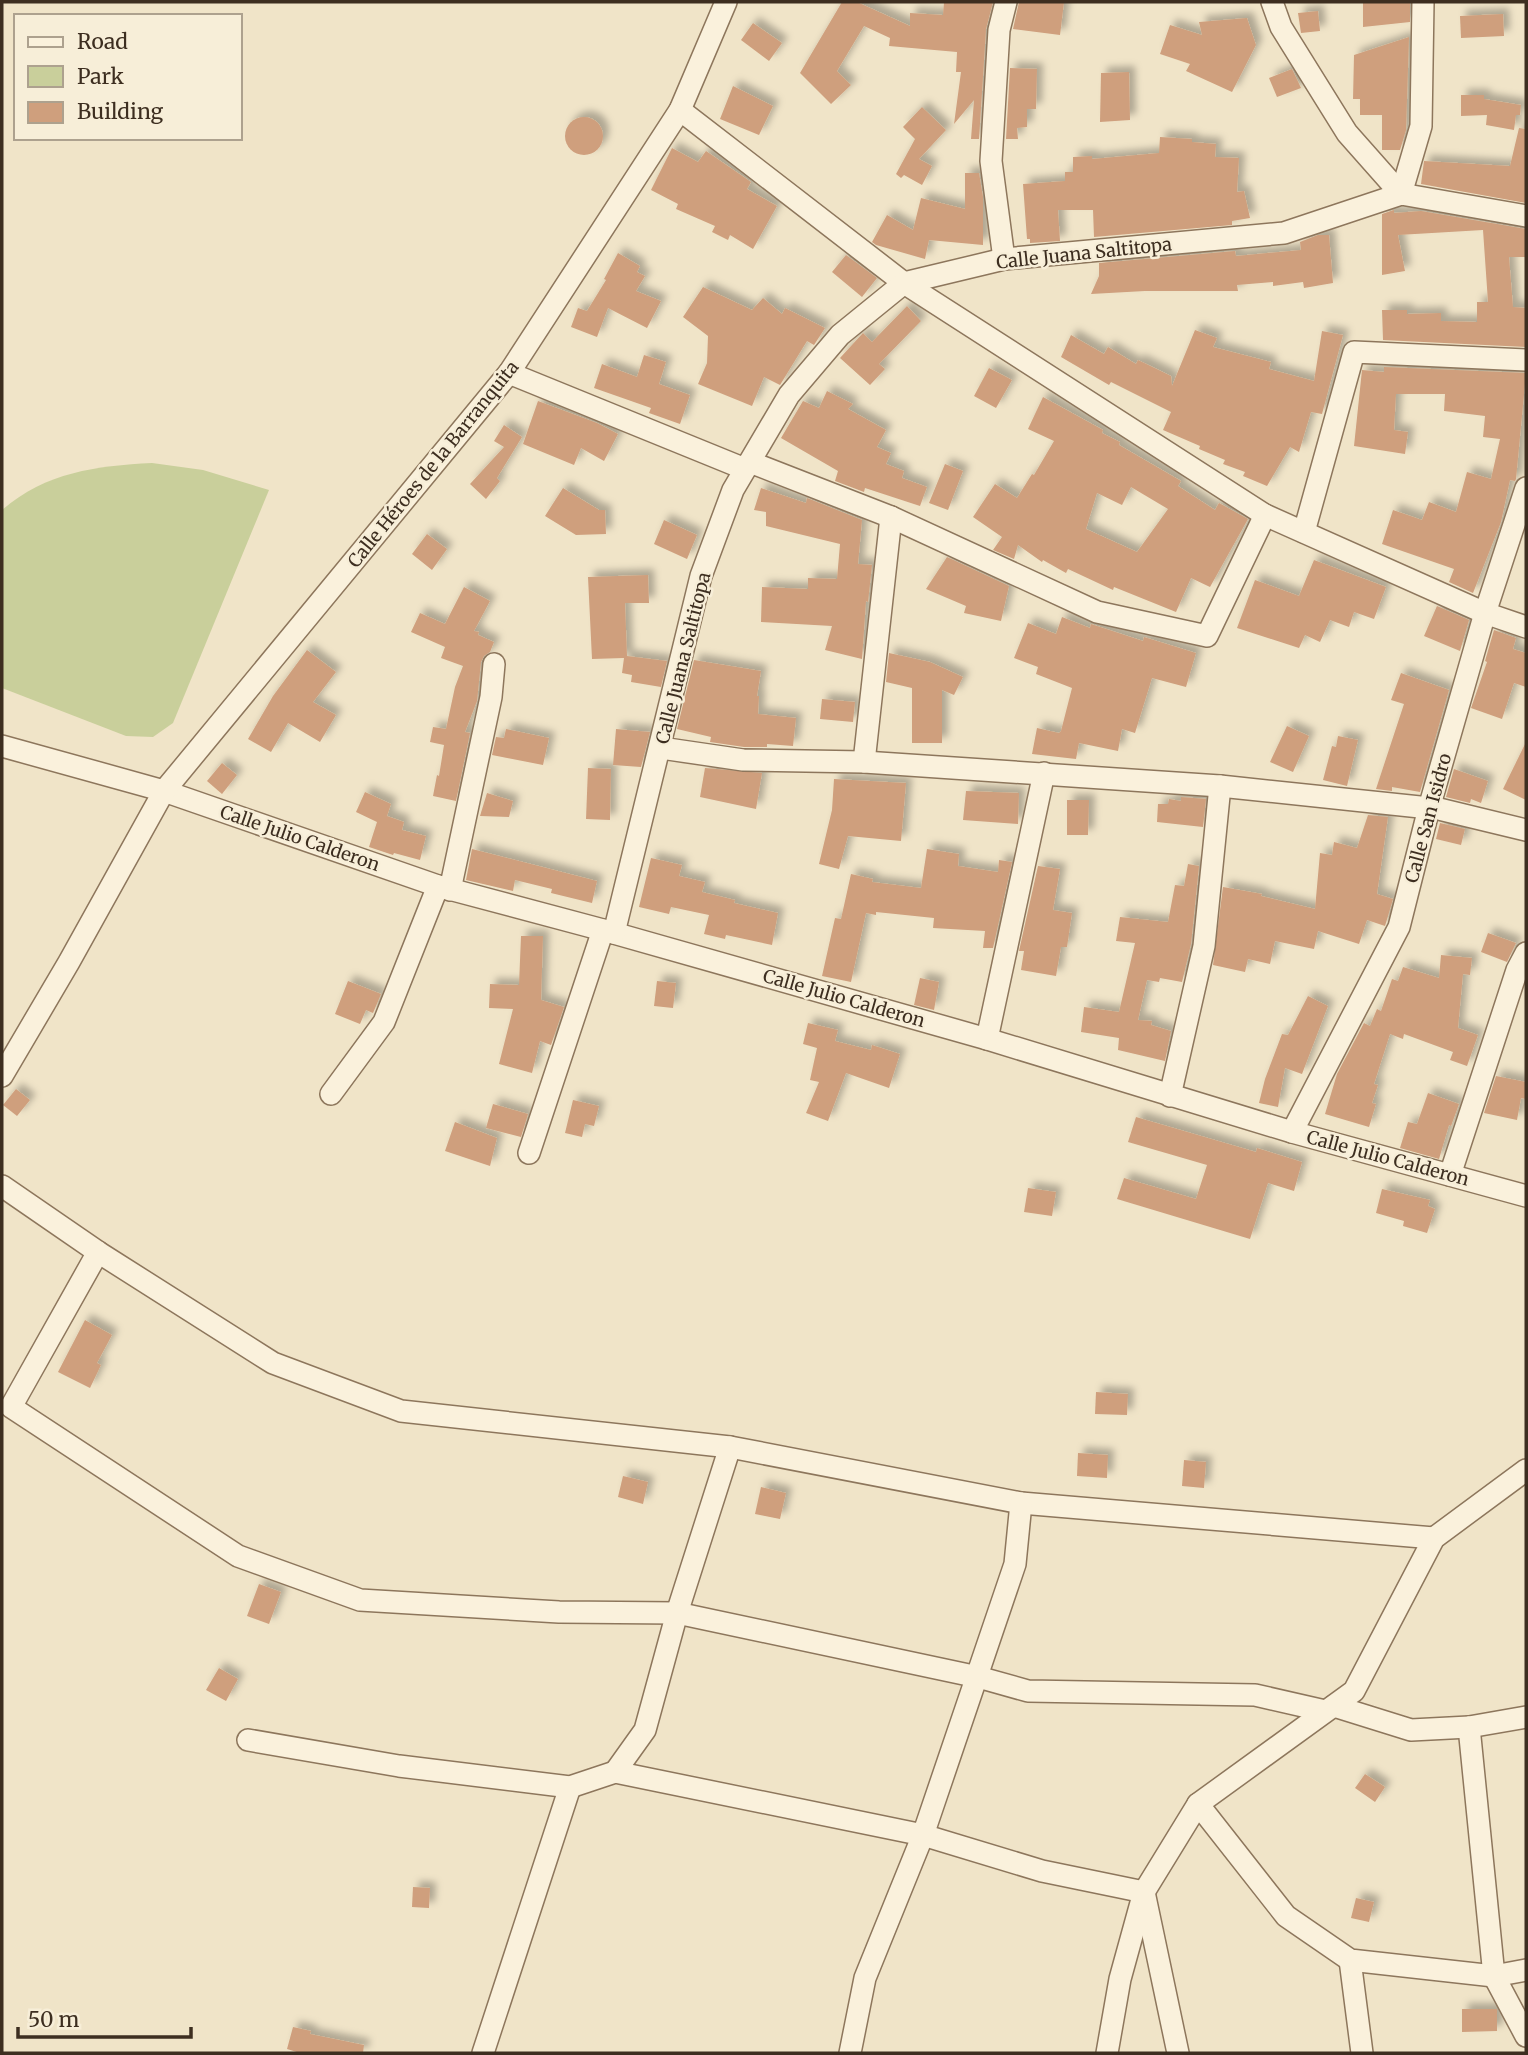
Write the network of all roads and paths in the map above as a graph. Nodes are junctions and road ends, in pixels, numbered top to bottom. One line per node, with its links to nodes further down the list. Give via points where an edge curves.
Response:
1 (726, 2): 5 (street, Calle Héroes de la Barranquita)
2 (1006, 2): 8 (street, via 999,30 991,162)
3 (1272, 2): 6 (street, via 1281,27 1347,133)
4 (1423, 2): 6 (street, via 1421,126)
5 (680, 110): 9 (street); 11 (street, Calle Héroes de la Barranquita)
6 (1401, 194): 7 (street, Calle Juana Saltitopa); 8 (street, Calle Juana Saltitopa, via 1284,233)
7 (1526, 216)
8 (1004, 259): 9 (street, Calle Juana Saltitopa)
9 (904, 283): 12 (street, Calle Juana Saltitopa, via 840,335 789,395); 14 (street)
10 (1526, 360): 16 (street, via 1354,352)
11 (509, 373): 12 (street); 25 (street, Calle Héroes de la Barranquita)
12 (748, 466): 15 (street); 21 (street, Calle Juana Saltitopa, via 733,490 701,576)
13 (1526, 488): 17 (street, Calle San Isidro)
14 (1265, 514): 15 (street, via 1207,636 1097,612); 16 (street)
15 (891, 517): 22 (street)
16 (1304, 532): 17 (street)
17 (1485, 613): 18 (street); 26 (street, Calle San Isidro)
18 (1526, 627)
19 (494, 664): 28 (street, via 491,697)
20 (2, 746): 25 (street, Calle Julio Calderon)
21 (661, 748): 22 (street, via 743,760); 29 (street, Calle Juana Saltitopa)
22 (864, 762): 23 (street)
23 (1044, 773): 24 (street); 31 (street)
24 (1220, 786): 26 (street); 34 (street, via 1204,946)
25 (164, 792): 28 (street, Calle Julio Calderon); 32 (street, Calle Héroes de la Barranquita)
26 (1429, 808): 27 (street); 35 (street, Calle San Isidro, via 1399,927)
27 (1526, 830)
28 (444, 888): 29 (street, Calle Julio Calderon); 33 (street, via 384,1022)
29 (608, 931): 31 (street, Calle Julio Calderon); 36 (street, Calle Juana Saltitopa)
30 (1526, 953): 37 (street)
31 (987, 1039): 34 (street, Calle Julio Calderon)
32 (2, 1076)
33 (331, 1094)
34 (1170, 1096): 35 (street, Calle Julio Calderon)
35 (1292, 1132): 37 (street, Calle Julio Calderon)
36 (529, 1153)
37 (1450, 1175): 39 (street, Calle Julio Calderon)
38 (2, 1186): 40 (street)
39 (1526, 1196)
40 (98, 1252): 41 (street, via 273,1363 401,1411); 45 (street, via 11,1407 238,1556 360,1600 559,1612)
41 (730, 1447): 43 (street); 45 (street)
42 (1526, 1469): 44 (street)
43 (1021, 1503): 44 (street); 46 (street, via 1015,1564)
44 (1434, 1538): 47 (street, via 1354,1691)
45 (677, 1613): 46 (street); 51 (street, via 645,1730)
46 (978, 1677): 47 (street, via 1028,1691 1255,1695); 54 (street)
47 (1329, 1709): 49 (street, via 1410,1730); 53 (street)
48 (1526, 1717): 49 (street)
49 (1469, 1727): 58 (street)
50 (248, 1740): 52 (street, via 399,1766)
51 (615, 1772): 52 (street); 54 (street)
52 (570, 1787): 60 (street)
53 (1198, 1804): 55 (street); 56 (street, via 1286,1916)
54 (923, 1835): 55 (street, via 1042,1871); 61 (street, via 865,1978)
55 (1144, 1892): 62 (street, via 1120,1979); 63 (street)
56 (1350, 1959): 58 (street); 64 (street)
57 (1526, 1970): 58 (street)
58 (1494, 1976): 59 (street)
59 (1526, 2036)
60 (483, 2053)
61 (850, 2053)
62 (1107, 2053)
63 (1178, 2053)
64 (1362, 2053)

